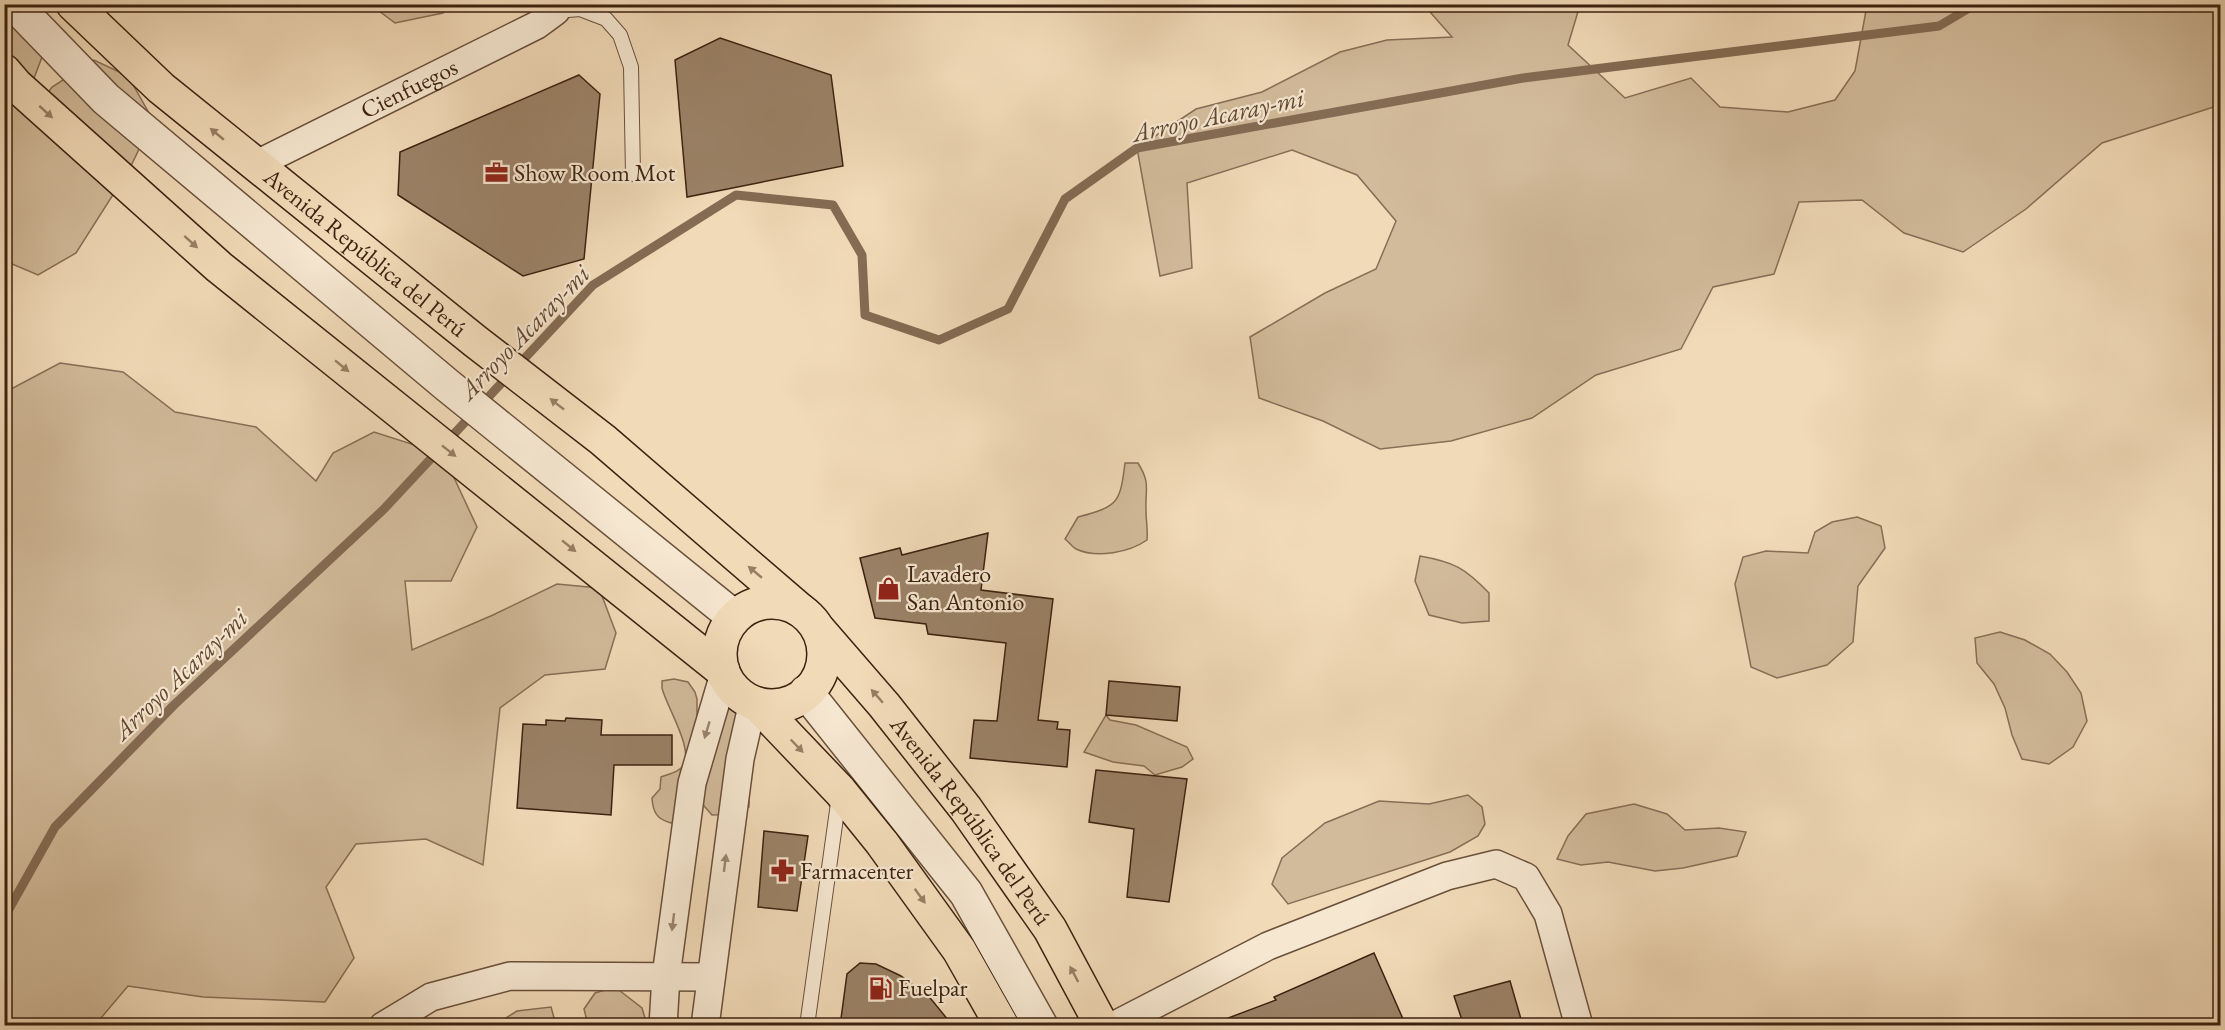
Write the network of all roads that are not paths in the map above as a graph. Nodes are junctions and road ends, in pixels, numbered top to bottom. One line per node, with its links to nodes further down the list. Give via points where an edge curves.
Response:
1 (14, 4): 7 (street, via 106,99 447,385)
2 (73, 4): 5 (highway, Avenida República del Perú, one-way to 2, via 161,87)
3 (557, 8): 5 (street, Cienfuegos, via 537,25); 6 (lane, via 580,9 606,19 620,35 632,67)
4 (4, 71): 9 (highway, one-way to 9, via 219,267)
5 (255, 165): 8 (highway, Avenida República del Perú, one-way to 5, via 603,440)
6 (633, 174)
7 (734, 618): 8 (highway, via 746,608 773,601 788,604); 9 (highway, via 721,642)
8 (809, 620): 10 (highway, via 824,647 824,662); 21 (highway, Avenida República del Perú, one-way to 8, via 1050,929 966,809 884,705)
9 (723, 673): 11 (highway, via 741,696); 13 (street, one-way to 13, via 692,783)
10 (806, 692): 11 (highway, via 786,704); 20 (street, via 966,893)
11 (755, 703): 12 (highway, one-way to 12); 14 (street, one-way to 11, via 740,759)
12 (840, 791): 18 (lane); 19 (highway, one-way to 19, via 959,950)
13 (666, 976): 14 (street); 15 (street, via 510,976 431,997); 16 (street)
14 (711, 977): 17 (street)
15 (383, 1026)
16 (663, 1026)
17 (705, 1026)
18 (807, 1026)
19 (1002, 1026)
20 (1041, 1026)
21 (1102, 1026)
22 (1113, 1026): 23 (street, via 1268,946 1447,876 1496,864 1526,877 1548,914)
23 (1579, 1026)

